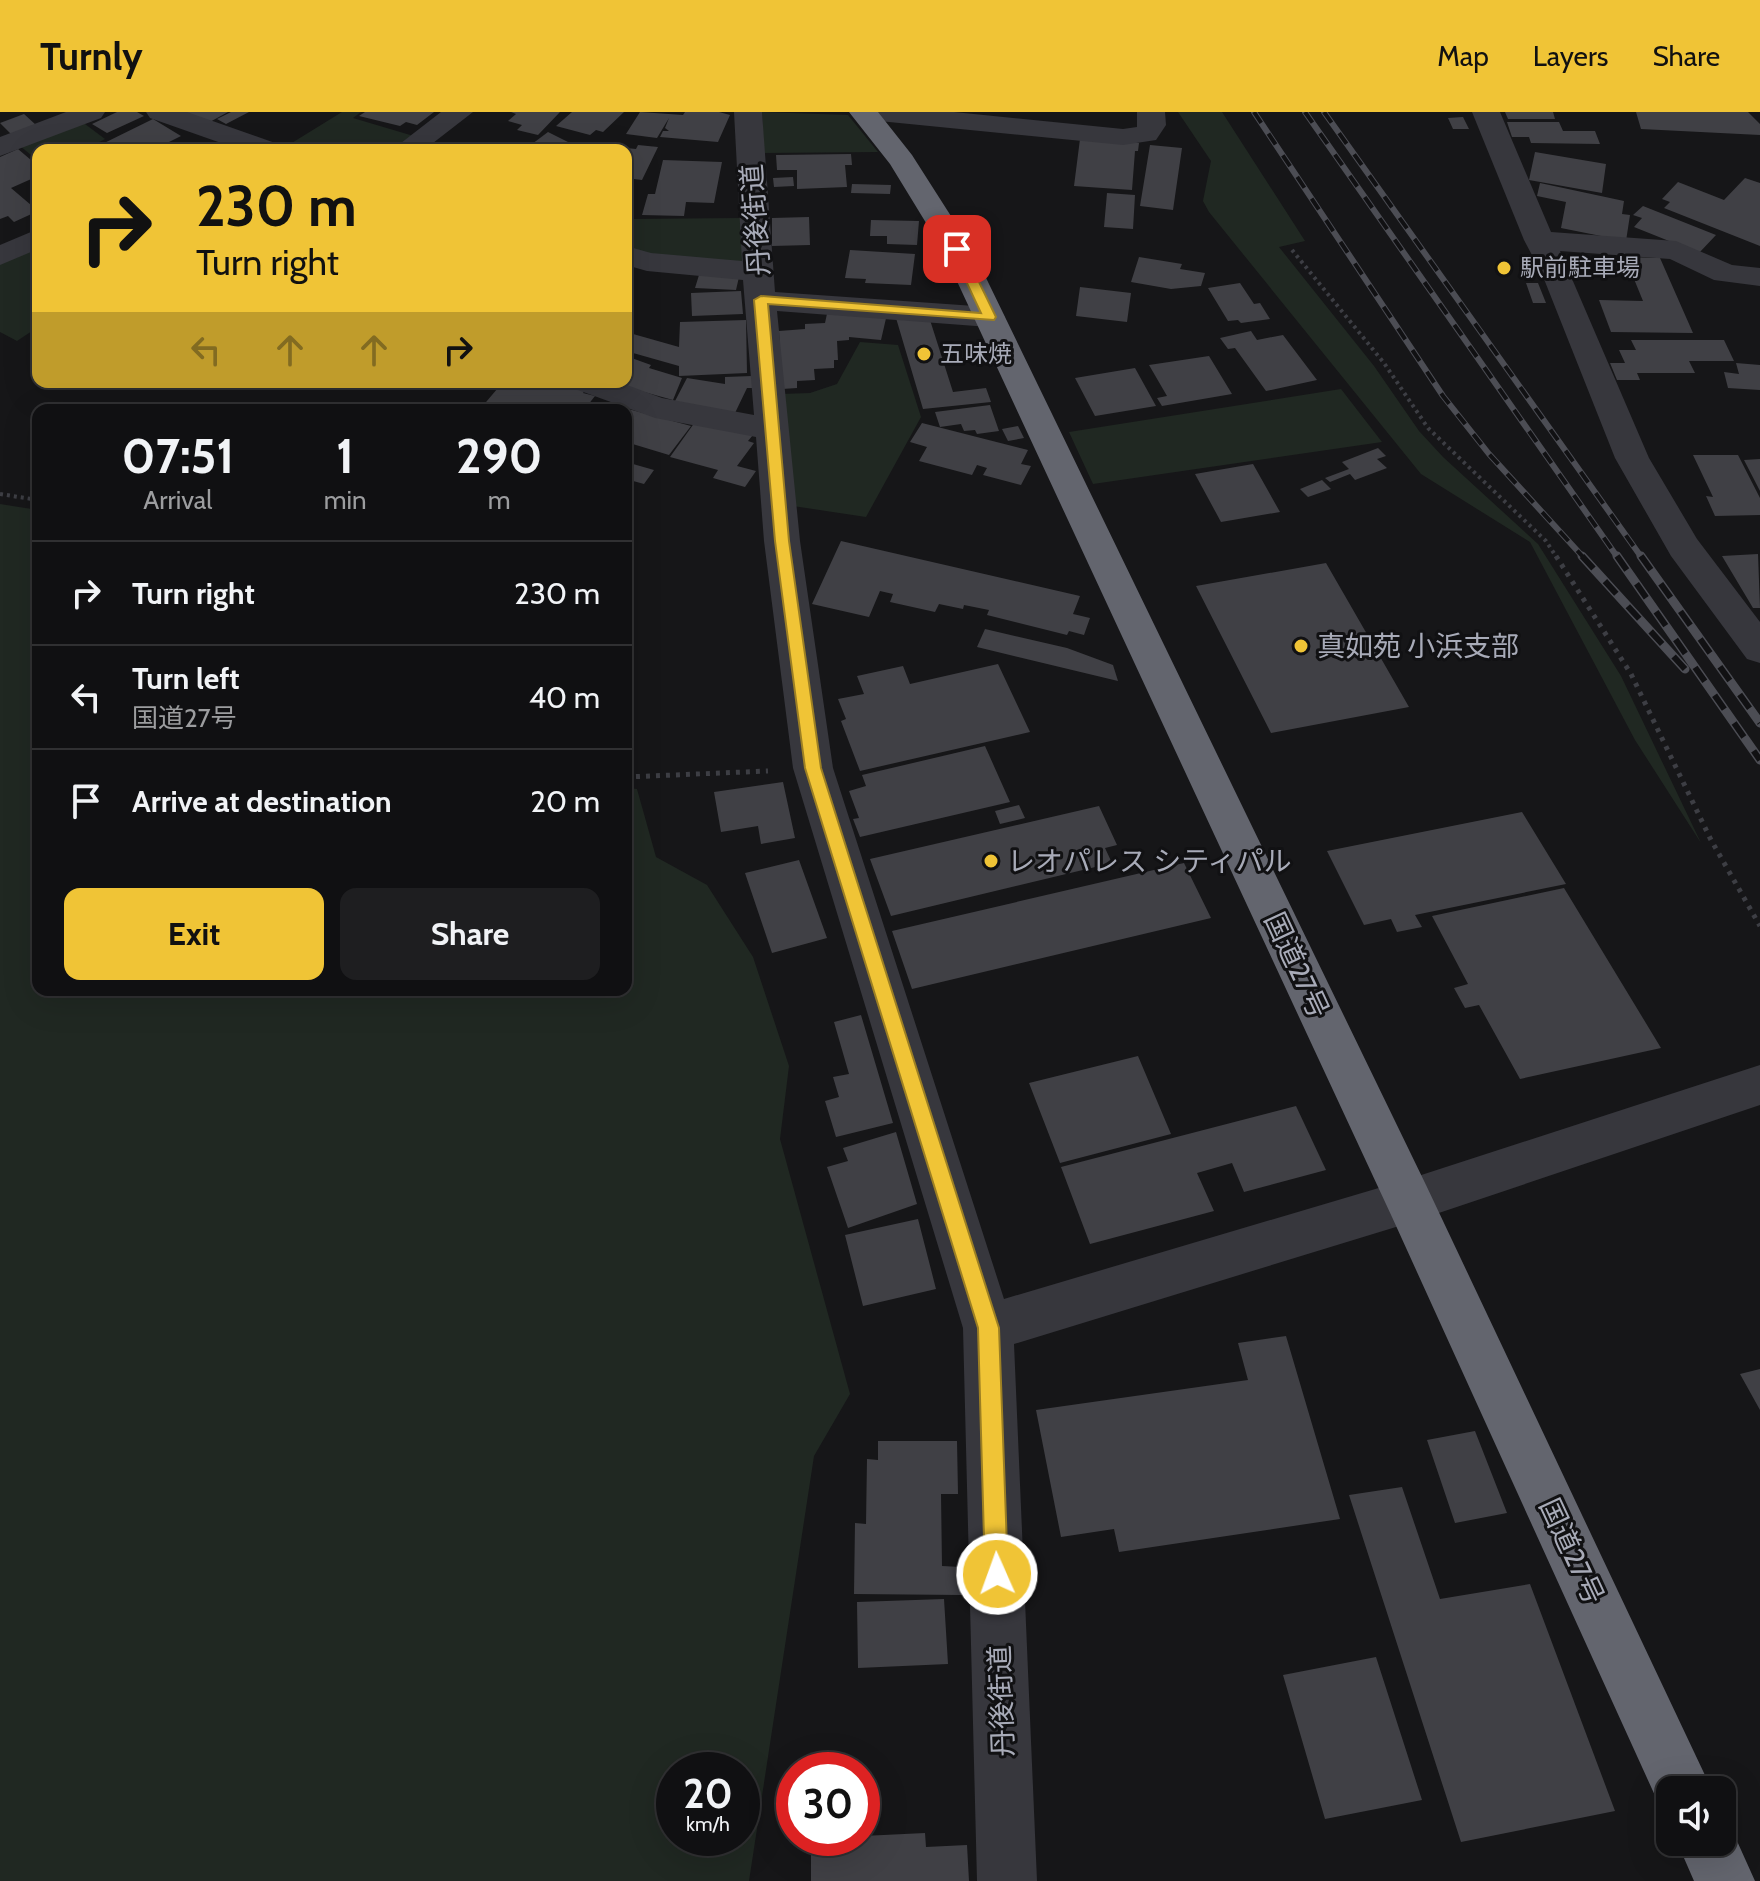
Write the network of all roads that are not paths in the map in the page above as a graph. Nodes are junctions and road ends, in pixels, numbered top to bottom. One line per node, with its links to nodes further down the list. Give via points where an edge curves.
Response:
1 (91, 112): 10 (street)
2 (160, 112): 8 (street)
3 (459, 112): 9 (street)
4 (748, 112): 16 (street, 丹後街道)
5 (866, 112): 6 (street, via 1123,137 1146,134); 17 (highway, 国道27号, via 931,202)
6 (1151, 112)
7 (1486, 112): 11 (street)
8 (239, 144)
9 (414, 144)
10 (0, 147)
11 (1539, 240): 15 (street, via 1676,250 1725,273); 20 (street, via 1637,469 1684,547)
12 (32, 241): 13 (street)
13 (0, 256)
14 (632, 257): 16 (street)
15 (1760, 277)
16 (759, 286): 17 (street); 19 (street, 丹後街道)
17 (989, 317): 22 (highway, 国道27号)
18 (603, 388): 19 (street, via 655,407)
19 (772, 429): 23 (street, 丹後街道, via 813,768)
20 (1760, 649)
21 (1760, 1085): 22 (street)
22 (1409, 1201): 23 (street); 24 (highway, 国道27号)
23 (988, 1328): 26 (street, 丹後街道)
24 (1676, 1776)
25 (1713, 1856): 27 (highway)
26 (1007, 1881)
27 (1725, 1881)

